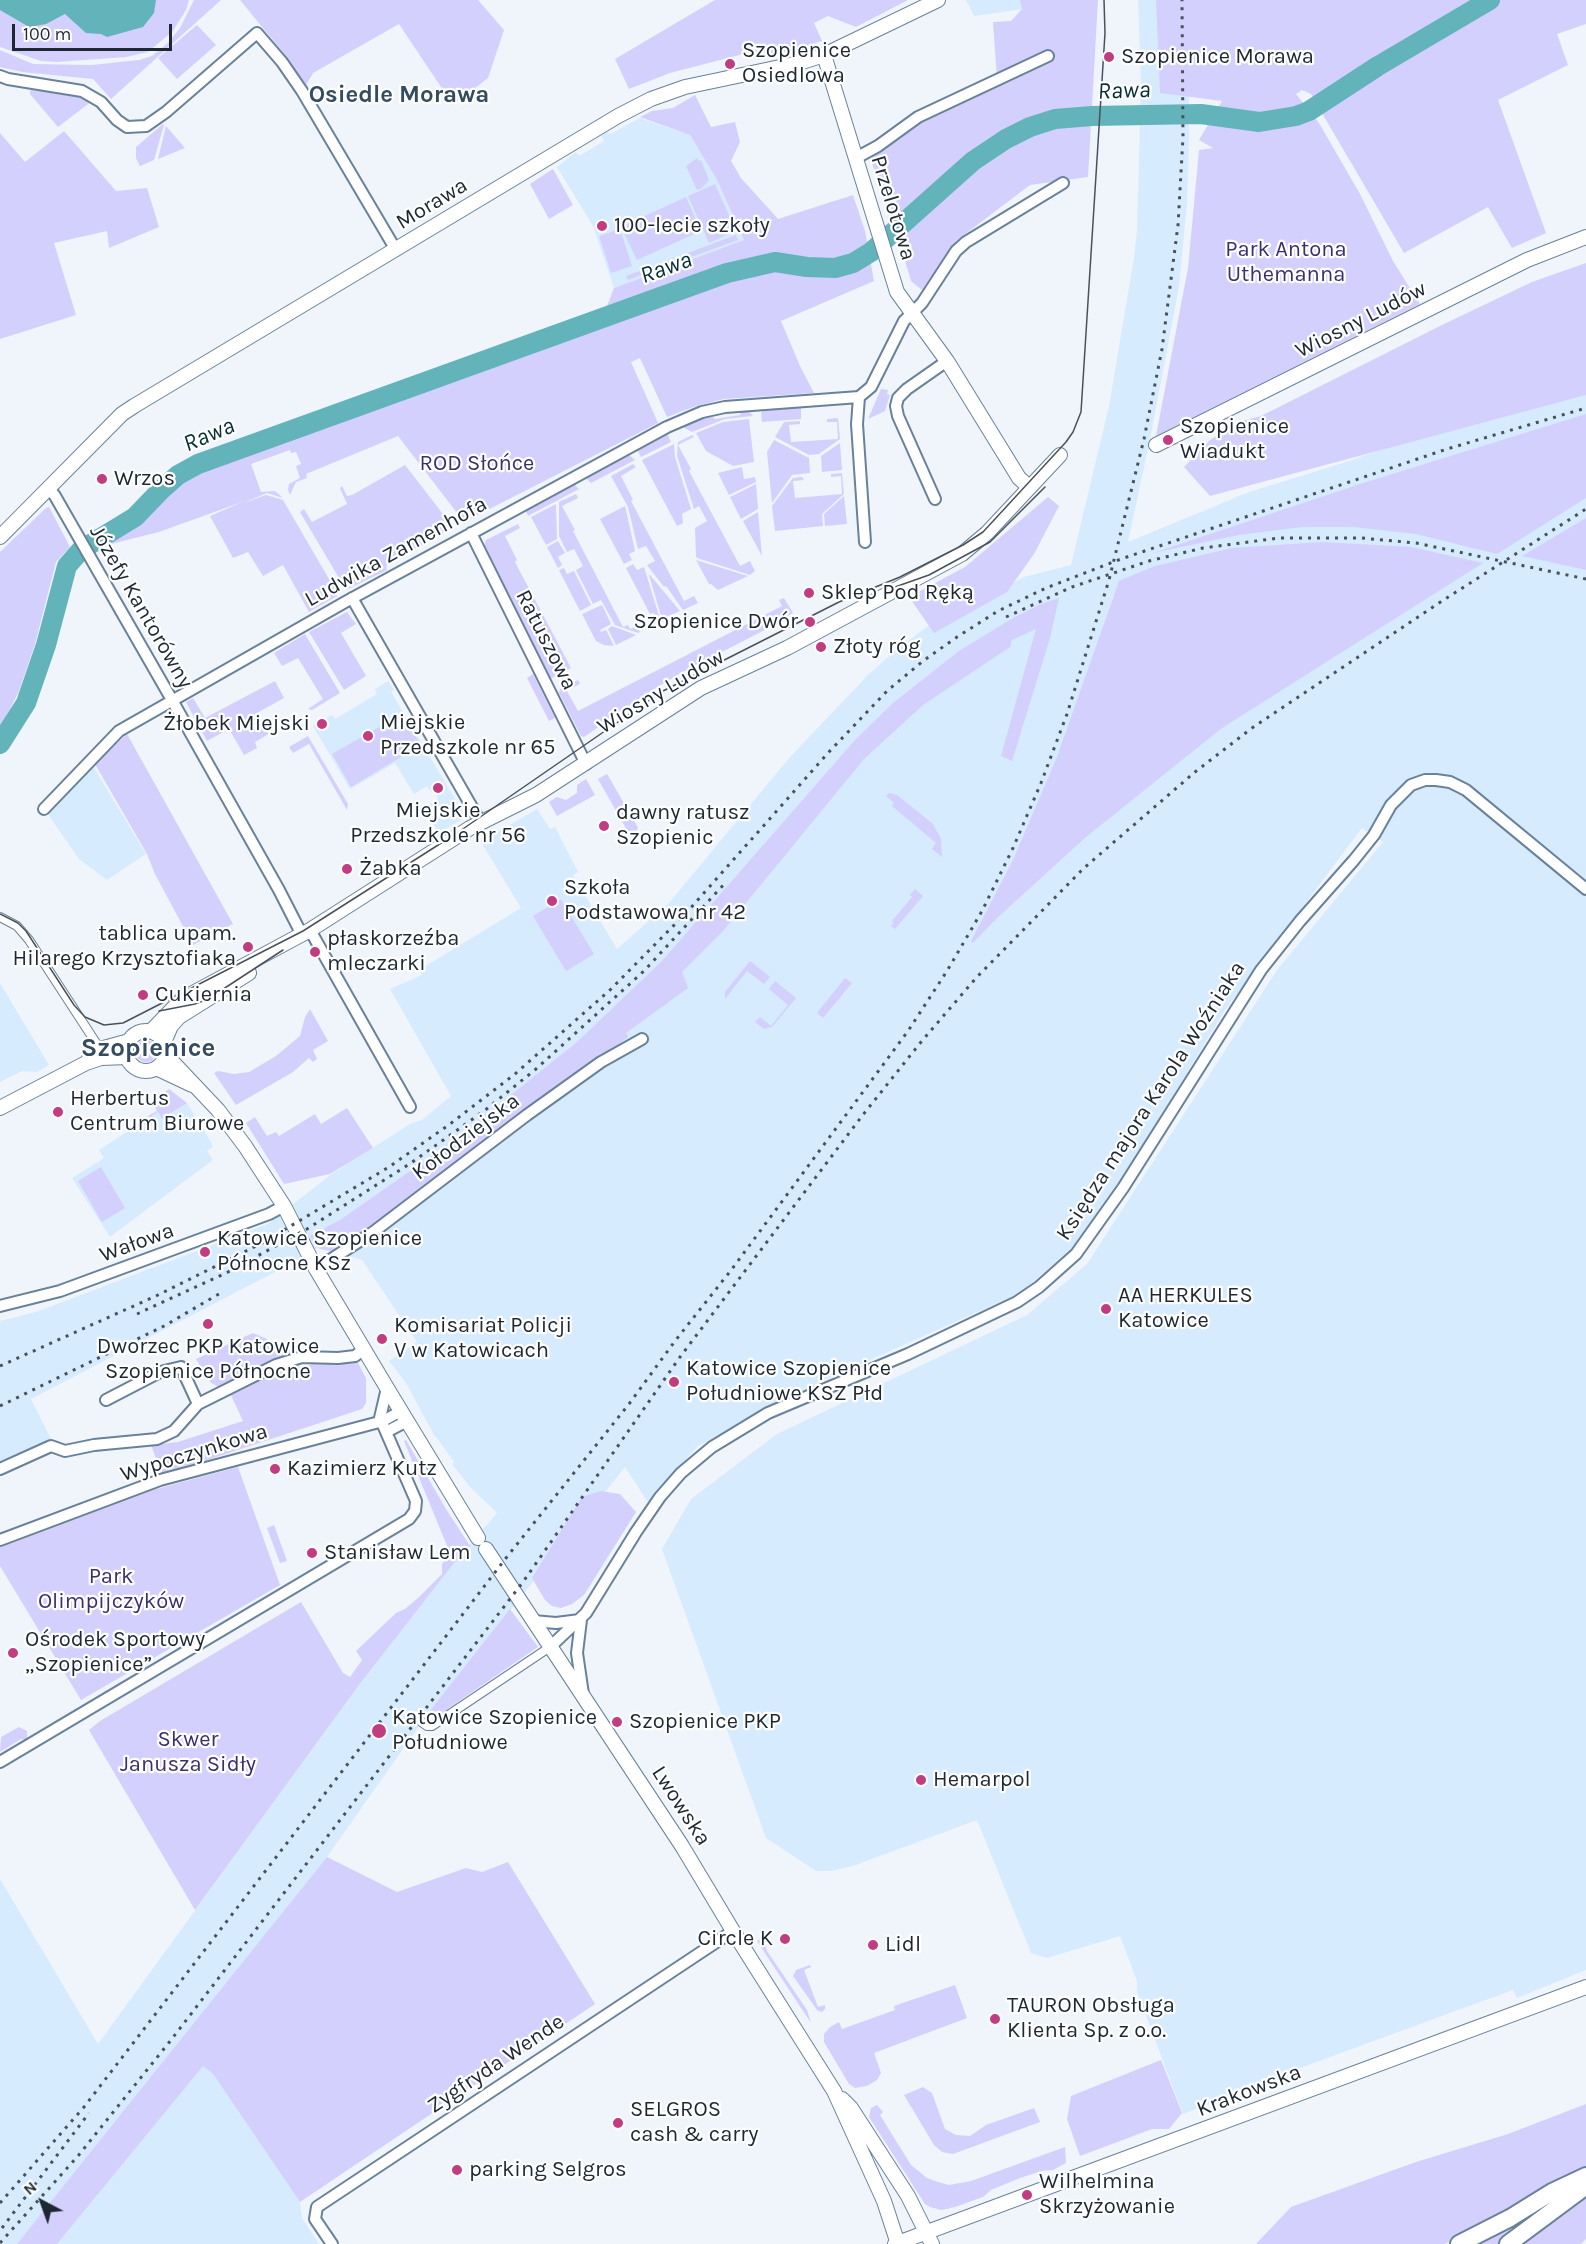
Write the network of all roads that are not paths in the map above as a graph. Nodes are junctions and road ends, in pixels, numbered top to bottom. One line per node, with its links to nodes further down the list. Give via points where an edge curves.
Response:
1 (938, 0): 2 (street, Morawa)
2 (824, 55): 5 (street, Przelotowa); 8 (street, Morawa, via 693,85 651,99)
3 (1048, 56): 5 (street, via 918,117)
4 (0, 76): 8 (street, via 82,91 101,102 127,127 146,126 257,33 302,91)
5 (856, 158): 9 (street, Przelotowa, via 896,288)
6 (1063, 183): 9 (street, via 966,242)
7 (1586, 237): 12 (street, Wiosny Ludów, via 1527,260)
8 (396, 250): 15 (street, Morawa, via 122,414)
9 (912, 313): 10 (street, Przelotowa); 11 (street, via 904,321 871,387)
10 (947, 361): 14 (street, Przelotowa, via 1016,473); 16 (street, via 907,389 897,398 896,406)
11 (859, 397): 17 (street, Ludwika Zamenhofa, via 741,405 696,414); 19 (street, via 857,423)
12 (1156, 445)
13 (1060, 455): 14 (street, Wiosny Ludów)
14 (1029, 487): 22 (street, Wiosny Ludów, via 962,554 781,651 701,687)
15 (49, 488): 18 (street, Morawa); 21 (street, Józefy Kantorówny)
16 (935, 499)
17 (471, 533): 20 (street, Ludwika Zamenhofa); 22 (street, Ratuszowa)
18 (0, 537)
19 (865, 542)
20 (352, 598): 21 (street, Ludwika Zamenhofa); 24 (street)
21 (172, 700): 23 (street, Ludwika Zamenhofa, via 119,731); 27 (street, Józefy Kantorówny)
22 (586, 764): 24 (street, Wiosny Ludów)
23 (44, 808)
24 (481, 823): 27 (street, Wiosny Ludów)
25 (1586, 889): 50 (street, Księdza majora Karola Woźniaka, via 1466,790 1436,780 1411,786 1391,805 1374,835 1261,970 1123,1188 1076,1254 1017,1302 908,1354 768,1413 712,1447 660,1497)
26 (0, 917): 32 (street, via 17,926 29,940)
27 (306, 933): 28 (street, Wiosny Ludów, via 182,999); 31 (street, Wiosny Ludów, via 179,1017 171,1026); 37 (street, Józefy Kantorówny)
28 (151, 1031): 30 (street, via 136,1034); 31 (street, via 159,1035)
29 (642, 1039): 40 (street, Kołodziejska, via 601,1062 372,1233)
30 (129, 1041): 32 (street); 33 (street)
31 (165, 1048): 35 (street); 36 (street, Lwowska)
32 (100, 1049): 34 (street)
33 (128, 1057): 34 (street); 35 (street, via 138,1068)
34 (86, 1063): 38 (street)
35 (156, 1068): 36 (street, Lwowska)
36 (194, 1086): 39 (street, Lwowska, via 236,1132)
37 (410, 1107)
38 (0, 1108)
39 (284, 1206): 40 (street, Lwowska); 41 (street, Wałowa, via 87,1282)
40 (316, 1269): 42 (street, Lwowska)
41 (0, 1306)
42 (364, 1349): 43 (street, Lwowska); 45 (street, via 355,1356 302,1357 284,1362)
43 (387, 1388): 46 (street, Lwowska); 47 (street)
44 (106, 1400): 45 (street, via 160,1372 181,1367)
45 (198, 1404): 48 (street, via 174,1431 157,1439 65,1451 51,1446)
46 (402, 1412): 47 (street, Wypoczynkowa); 47 (street, Wypoczynkowa); 51 (street, Lwowska)
47 (383, 1422): 49 (street, Wypoczynkowa, via 160,1480); 55 (street, via 416,1501 409,1519)
48 (0, 1469)
49 (0, 1540)
50 (581, 1620): 51 (street); 52 (street, Księdza majora Karola Woźniaka); 53 (street, Księdza majora Karola Woźniaka, via 577,1653)
51 (532, 1621): 52 (street, Lwowska)
52 (550, 1647): 53 (street, Lwowska); 54 (street, via 432,1726)
53 (583, 1696): 56 (street, Lwowska)
54 (420, 1721)
55 (0, 1762)
56 (733, 1931): 58 (street, Lwowska); 62 (street, Zygfryda Wende, via 317,2207 315,2219)
57 (1586, 1987): 61 (street, Krakowska)
58 (834, 2091): 61 (street, Lwowska, via 850,2108 908,2196); 63 (street, Lwowska, via 879,2191)
59 (1586, 2176): 64 (main road)
60 (1586, 2186): 65 (main road)
61 (930, 2238): 63 (street, Krakowska)
62 (332, 2244)
63 (897, 2244)
64 (1459, 2244)
65 (1508, 2244)

